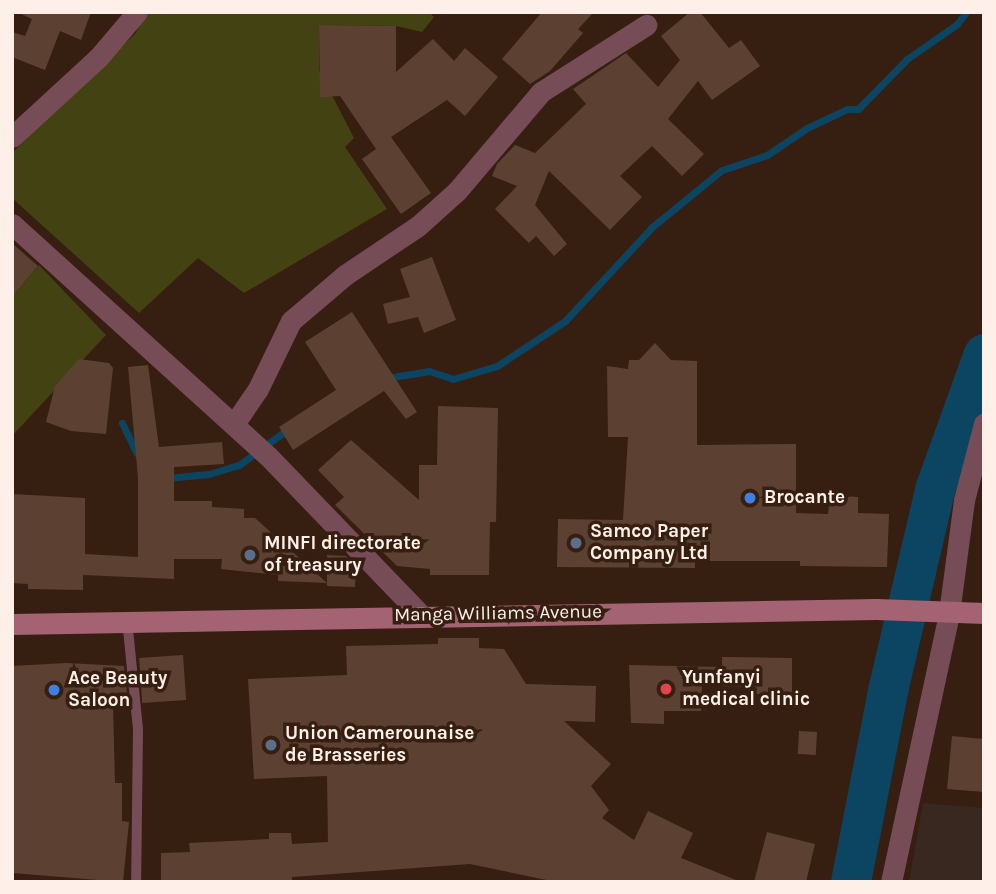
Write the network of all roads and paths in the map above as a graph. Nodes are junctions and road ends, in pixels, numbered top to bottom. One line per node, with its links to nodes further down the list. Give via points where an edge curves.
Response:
1 (136, 12): 3 (street, via 98,58)
2 (646, 25): 5 (street, via 541,92 457,191 418,226 345,275 291,321 258,389)
3 (12, 137)
4 (12, 224): 5 (street)
5 (234, 424): 9 (street)
6 (984, 424): 7 (street, via 964,500)
7 (946, 613): 8 (main road, Manga Williams Avenue); 9 (main road, Manga Williams Avenue, via 876,608); 13 (street)
8 (984, 613)
9 (419, 614): 10 (main road, Manga Williams Avenue)
10 (127, 619): 11 (main road, Manga Williams Avenue); 12 (lane, via 138,729)
11 (12, 624)
12 (136, 882)
13 (891, 882)

